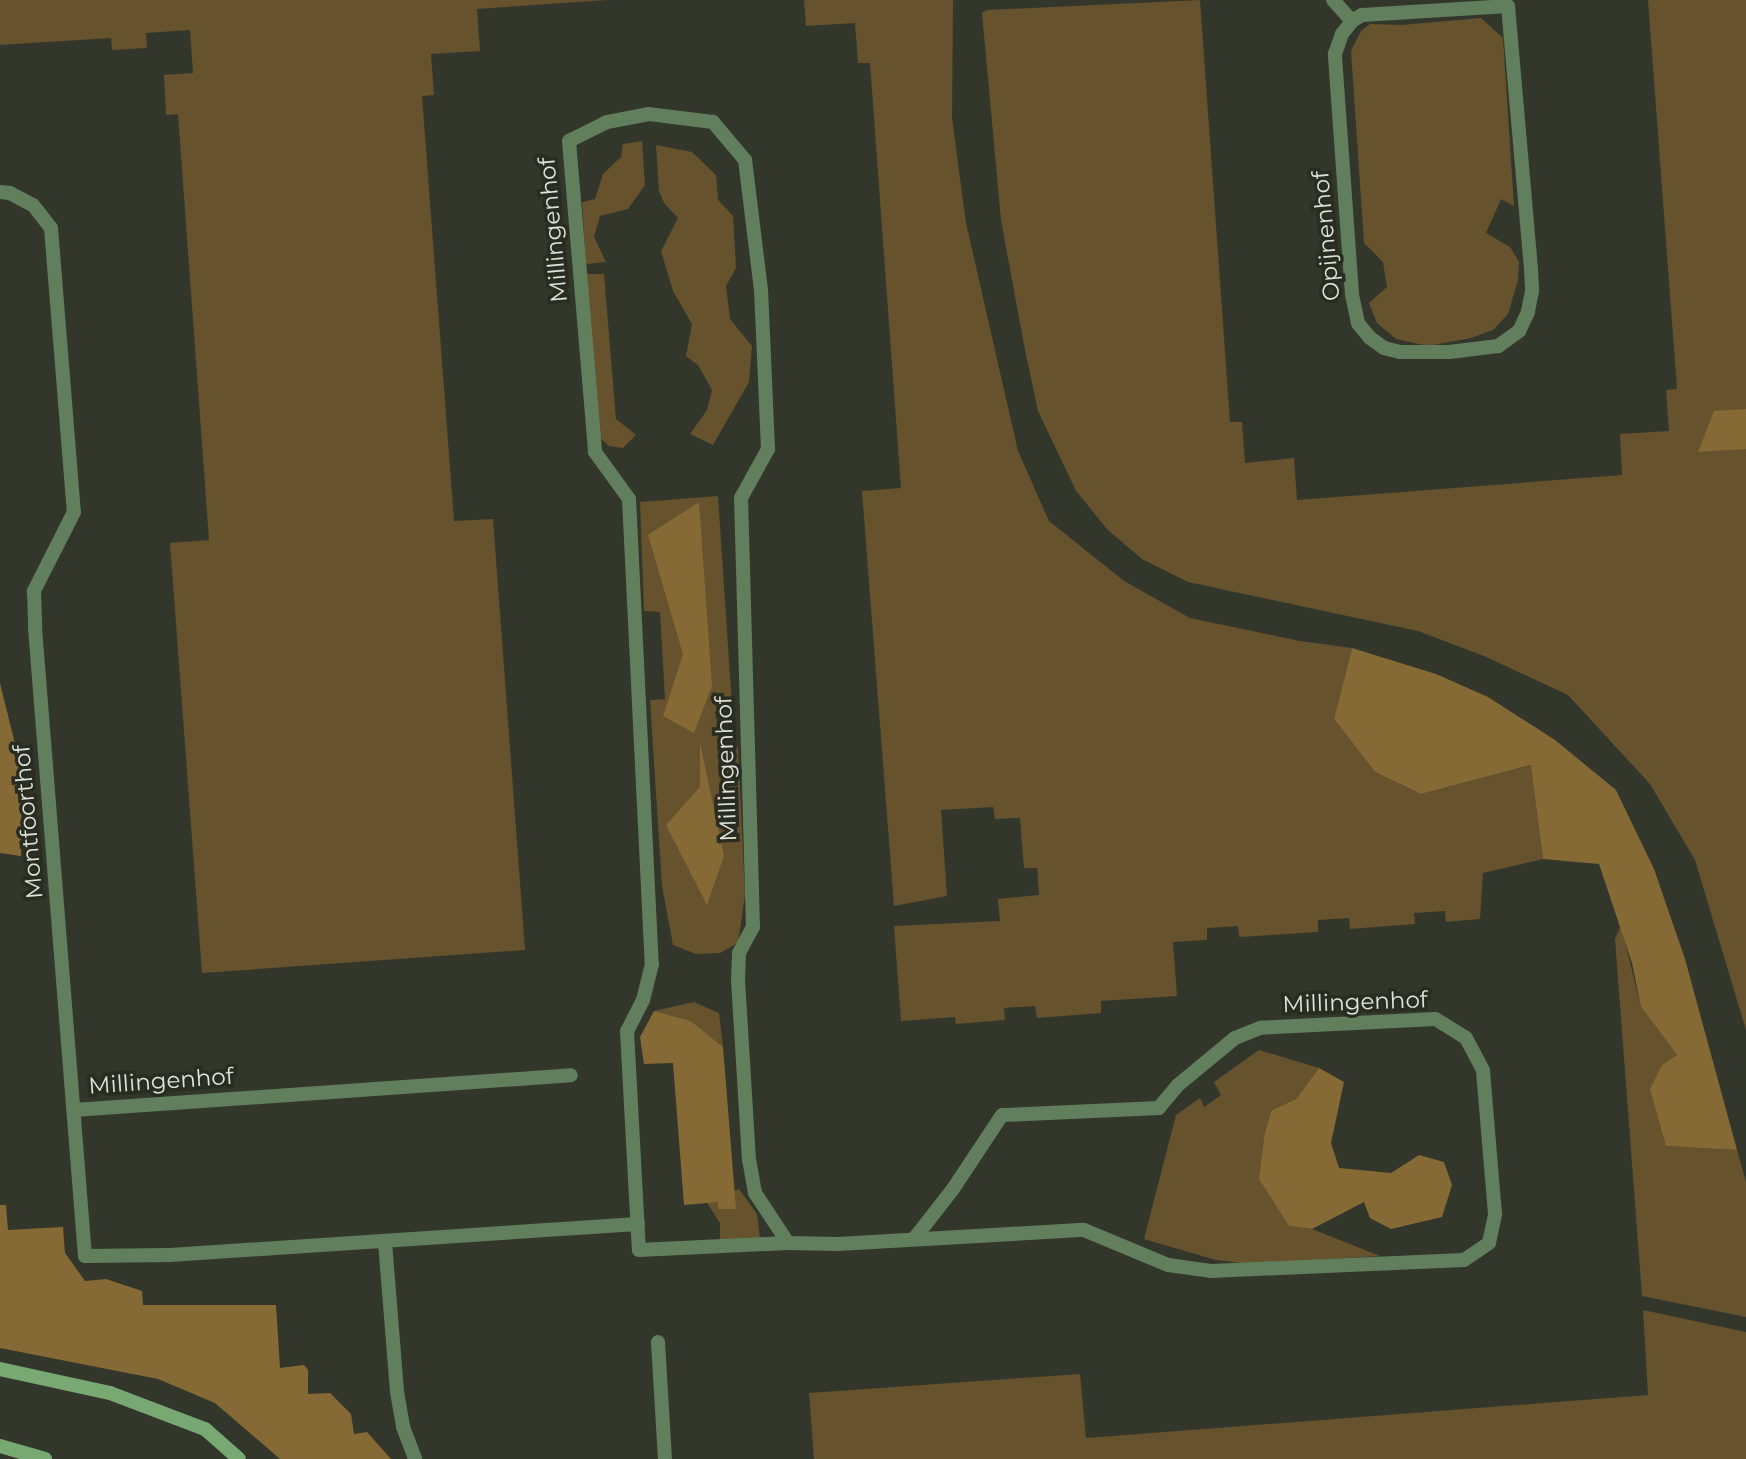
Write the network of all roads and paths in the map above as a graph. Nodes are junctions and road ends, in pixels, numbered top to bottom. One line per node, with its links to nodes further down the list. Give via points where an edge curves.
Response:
1 (1334, 0): 3 (street)
2 (1508, 3): 3 (street, Opijnenhof, via 1362,15); 3 (street, Opijnenhof, via 1531,280 1528,312 1520,331 1498,346 1449,352 1384,348 1358,323 1352,294 1335,54)
3 (1352, 21)
4 (0, 192): 6 (street, Montfoorthof, via 33,205 51,228 74,512 34,591 34,616)
5 (571, 1075): 6 (street, Millingenhof)
6 (74, 1110): 9 (street, Millingenhof, via 85,1256)
7 (638, 1224): 9 (street, Millingenhof); 10 (street, Millingenhof, via 639,1250); 10 (street, Millingenhof, via 627,1031 643,1000 652,964 629,499 595,452 569,141 607,122 649,114 713,122 745,160 761,290 768,449 741,498 753,926 739,953 738,982 755,1194)
8 (914, 1239): 8 (street, Millingenhof, via 1002,1115 1159,1108 1178,1085 1235,1038 1260,1028 1435,1019 1466,1038 1483,1070 1495,1214 1489,1243 1464,1260 1210,1271 1168,1265 1084,1230); 10 (street, Millingenhof)
9 (385, 1242): 16 (street, via 397,1392)
10 (788, 1243)
11 (657, 1342): 17 (street)
12 (0, 1369): 15 (main road, via 110,1393 205,1429)
13 (0, 1446): 14 (main road)
14 (46, 1459)
15 (239, 1459)
16 (415, 1459)
17 (666, 1459)

